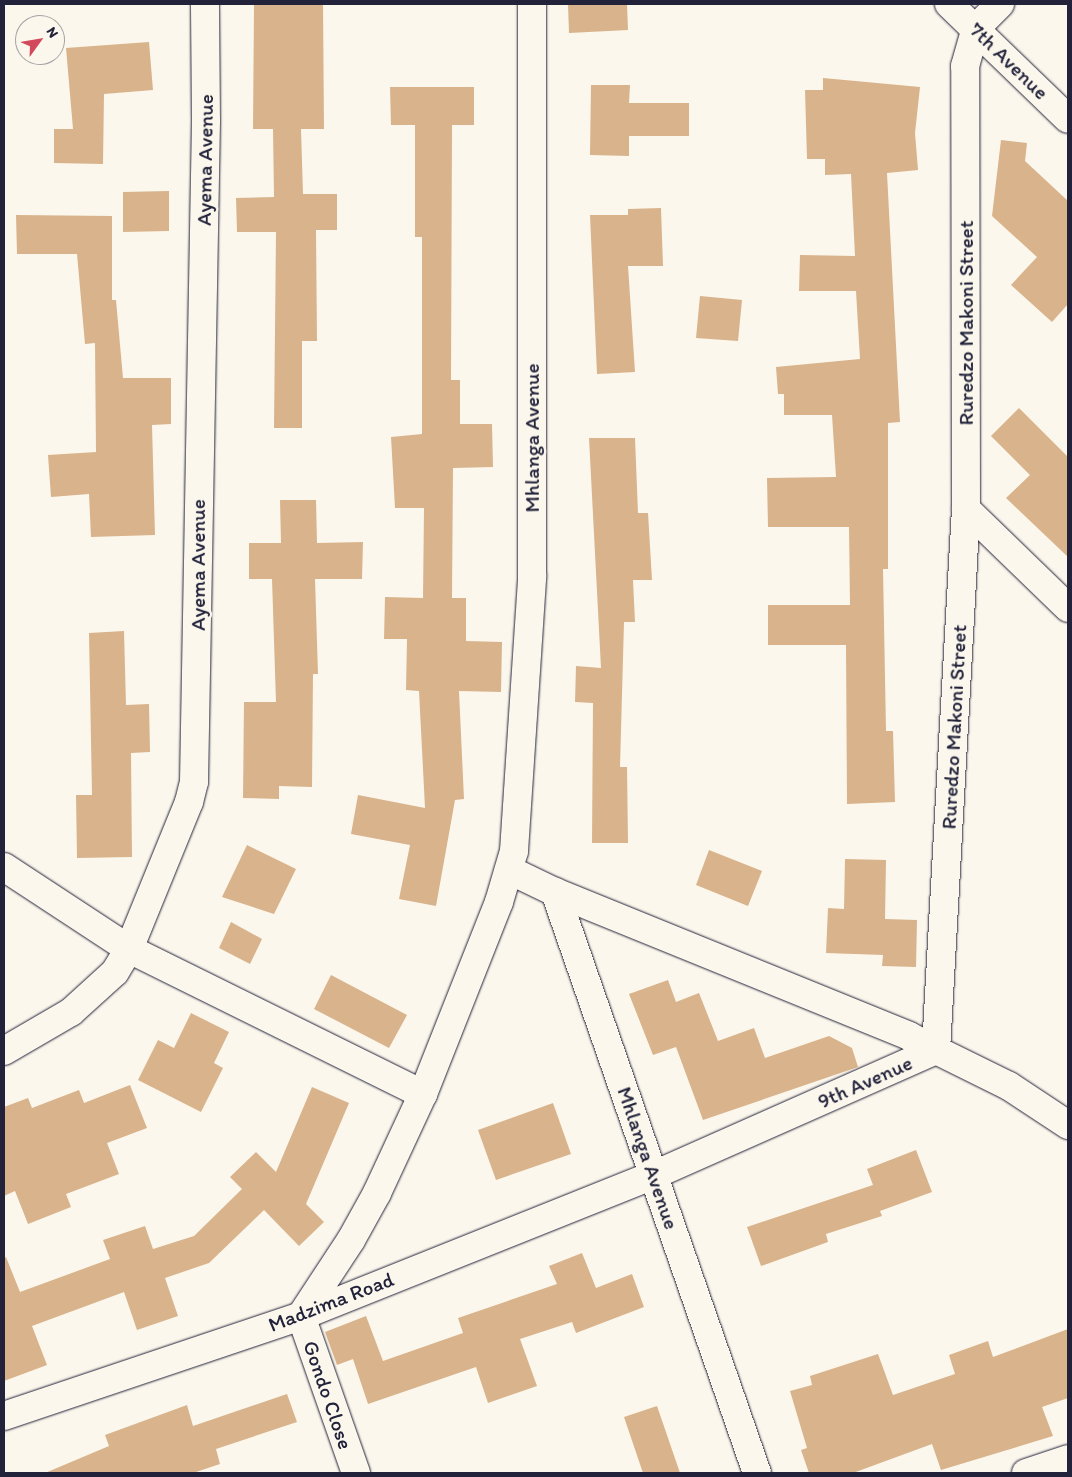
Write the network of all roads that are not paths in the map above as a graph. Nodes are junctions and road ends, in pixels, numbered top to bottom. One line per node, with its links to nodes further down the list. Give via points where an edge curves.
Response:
1 (205, 4): 12 (street, Ayema Avenue, via 197,757 189,802)
2 (532, 4): 10 (street, Mhlanga Avenue, via 532,576 516,832)
3 (949, 4): 5 (street, 7th Avenue)
4 (1000, 4): 5 (street, Ruredzo Makoni Street)
5 (976, 28): 6 (street, 7th Avenue); 7 (street, Ruredzo Makoni Street, via 965,66)
6 (1068, 119)
7 (966, 509): 8 (street); 13 (street, Ruredzo Makoni Street)
8 (1068, 608)
9 (4, 867): 12 (street)
10 (509, 870): 11 (street); 15 (street, Mhlanga Avenue)
11 (555, 892): 13 (street, via 909,1036); 17 (street, Mhlanga Avenue)
12 (129, 949): 14 (street, Ayema Avenue, via 115,972 71,1012); 15 (street)
13 (936, 1050): 16 (street, 9th Avenue, via 1009,1086); 17 (street, 9th Avenue)
14 (4, 1051)
15 (423, 1094): 18 (street, Mhlanga Avenue, via 377,1193 351,1240)
16 (1068, 1125)
17 (654, 1175): 18 (street, Madzima Road); 22 (street, Mhlanga Avenue)
18 (301, 1316): 19 (street, Madzima Road); 21 (street, Gondo Close)
19 (4, 1416)
20 (1068, 1459): 23 (street)
21 (356, 1473)
22 (757, 1473)
23 (1026, 1473)

